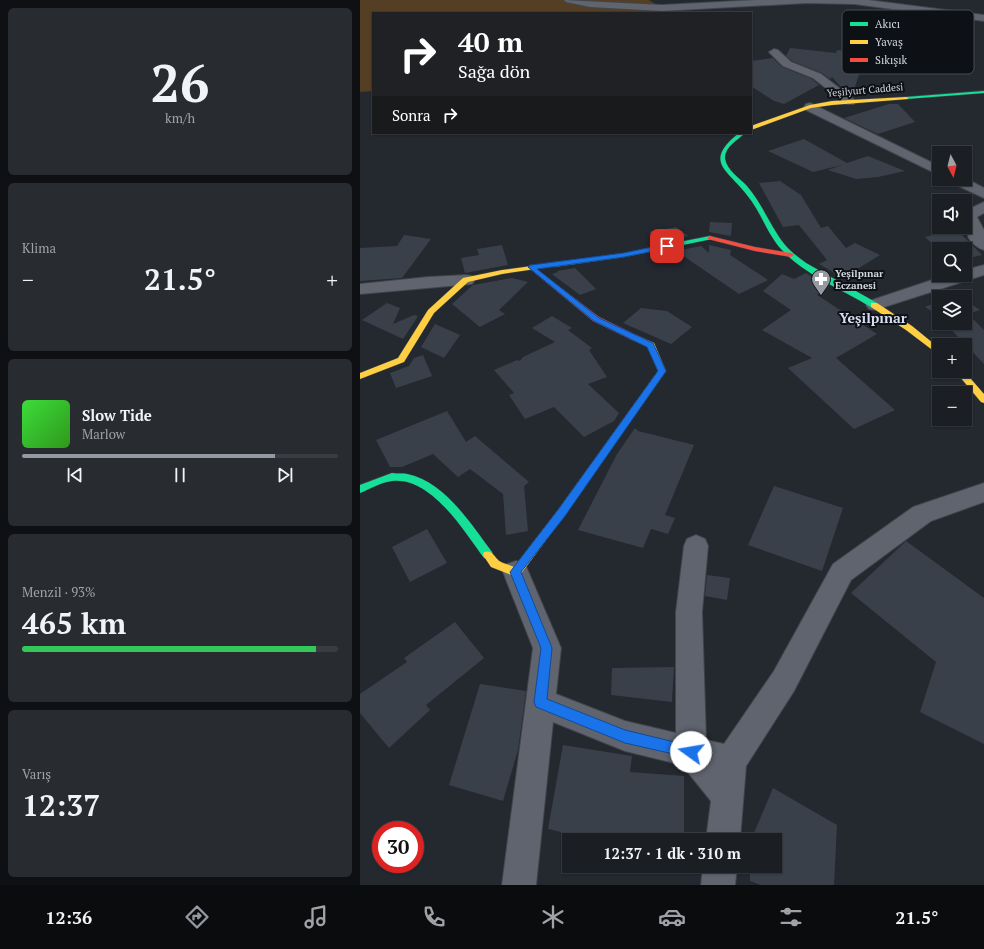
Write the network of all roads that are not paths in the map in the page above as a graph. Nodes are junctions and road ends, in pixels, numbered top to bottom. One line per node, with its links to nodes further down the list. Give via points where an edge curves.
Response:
1 (569, 0): 2 (street, via 590,4 662,8)
2 (677, 3): 3 (street, via 854,1)
3 (923, 10)
4 (974, 17): 5 (street)
5 (984, 18)
6 (774, 52): 8 (street, via 787,64 817,76)
7 (984, 92): 8 (street, Yeşilyurt Caddesi)
8 (850, 101): 9 (street, Yeşilyurt Caddesi)
9 (810, 107): 10 (street, Yeşilyurt Caddesi); 12 (street)
10 (752, 128)
11 (740, 134): 17 (street, via 727,147 722,156 722,164 749,192)
12 (932, 167)
13 (969, 186): 14 (street)
14 (984, 194)
15 (984, 207): 16 (street, via 968,215 977,232 976,237)
16 (984, 245)
17 (791, 255): 18 (street, via 710,238 624,255); 22 (street)
18 (531, 267): 20 (street); 30 (street, via 596,319 651,345 662,371 566,507)
19 (984, 270): 22 (street)
20 (466, 280): 21 (street); 24 (street, via 431,312 401,360)
21 (360, 289)
22 (875, 305): 23 (street)
23 (932, 346)
24 (360, 376)
25 (965, 378): 26 (street)
26 (984, 400)
27 (360, 489): 30 (street, via 392,477 414,479 444,499 495,564)
28 (984, 492): 33 (street, via 922,514 842,572 784,681)
29 (696, 546): 32 (street, via 689,612)
30 (516, 572): 31 (street, via 547,648)
31 (540, 702): 32 (street, via 625,736); 37 (street)
32 (691, 752): 33 (street); 34 (street)
33 (731, 760): 34 (street)
34 (727, 795): 35 (street)
35 (723, 833)
36 (719, 873): 38 (street)
37 (519, 885)
38 (718, 885)

